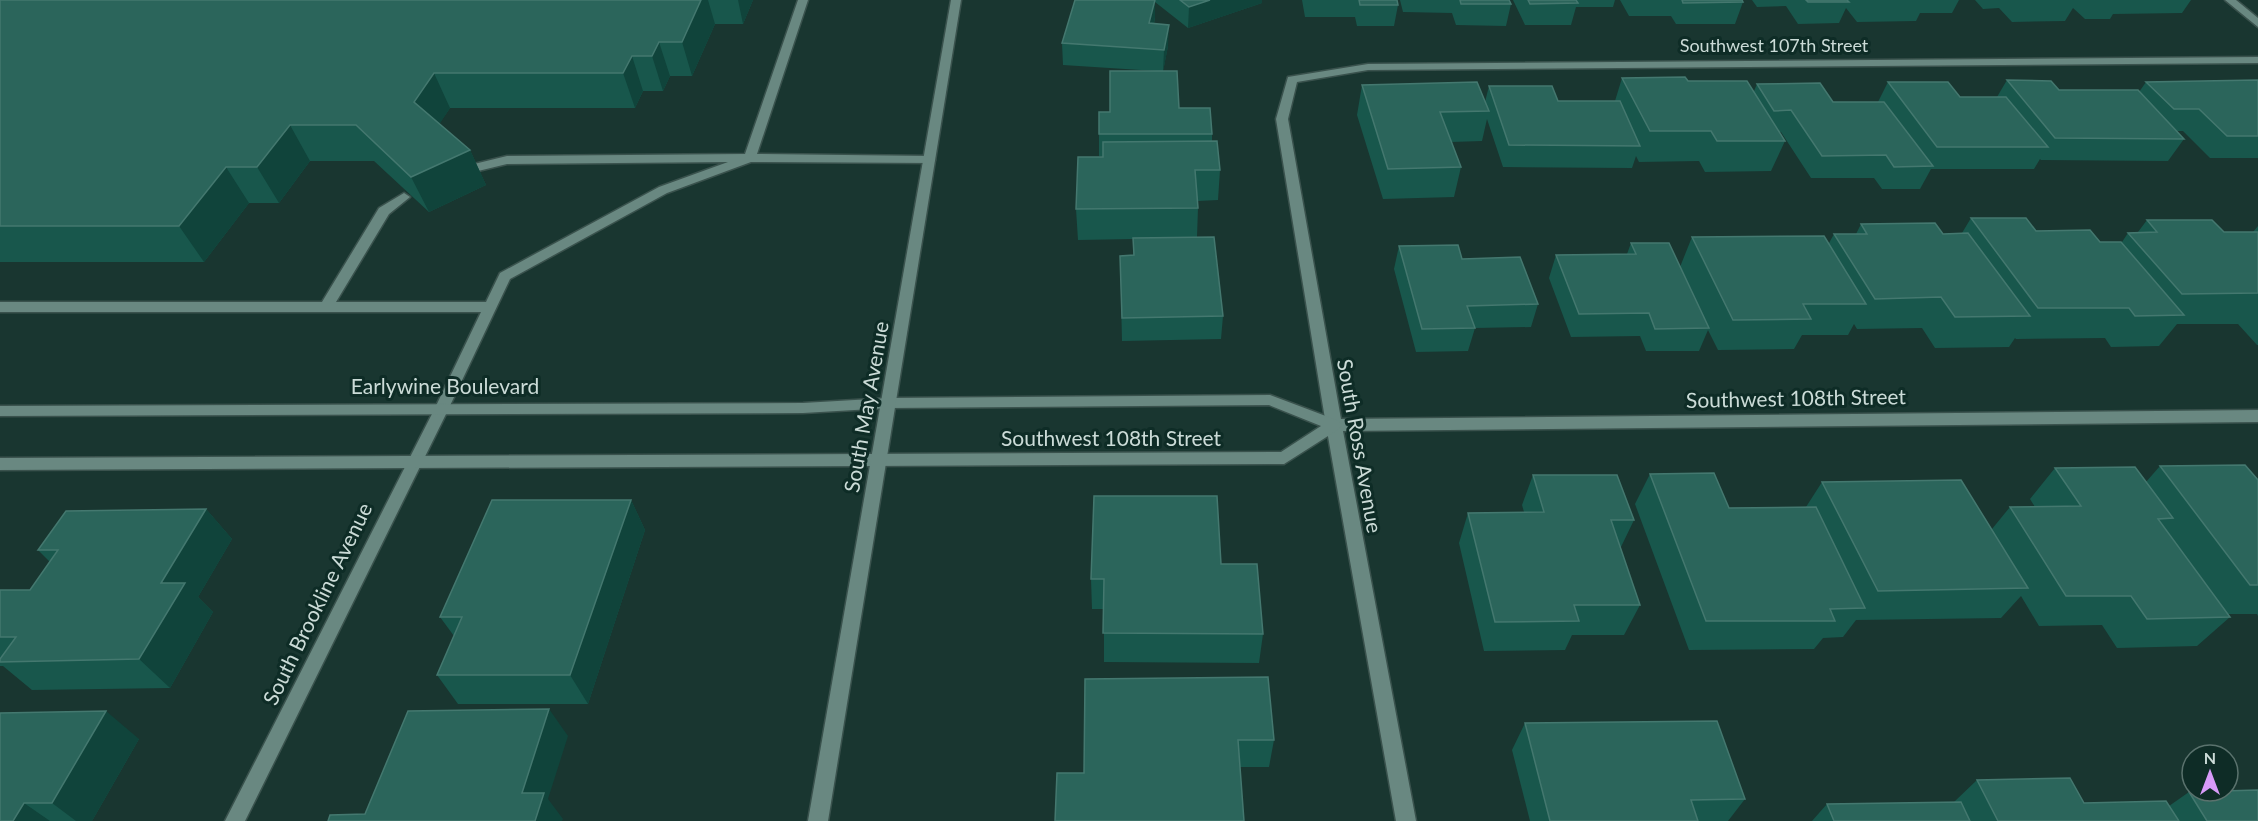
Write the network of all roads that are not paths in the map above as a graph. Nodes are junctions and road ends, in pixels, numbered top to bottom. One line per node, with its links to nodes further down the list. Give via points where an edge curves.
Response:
1 (803, 0): 7 (street)
2 (956, 0): 8 (street, South May Avenue)
3 (2230, 0): 4 (street)
4 (2258, 24)
5 (2258, 60): 6 (street, Southwest 107th Street, via 1368,67)
6 (1292, 79): 18 (street, South Ross Avenue, via 1282,119)
7 (750, 158): 8 (street); 9 (street, via 507,160); 13 (street, South Brookline Avenue, via 663,190 505,276)
8 (929, 160): 14 (street, South May Avenue)
9 (474, 168)
10 (404, 197): 11 (street, via 384,211)
11 (327, 306): 12 (street); 13 (street)
12 (0, 307)
13 (489, 307): 15 (street, South Brookline Avenue)
14 (890, 403): 15 (street, Earlywine Boulevard, via 803,408); 18 (street, Southwest 108th Street, via 1270,400); 19 (street, South May Avenue)
15 (442, 408): 16 (street, Earlywine Boulevard); 20 (street, South Brookline Avenue)
16 (0, 411)
17 (2258, 416): 18 (street, Southwest 108th Street)
18 (1334, 425): 19 (street, Southwest 108th Street, via 1284,458); 24 (street, South Ross Avenue)
19 (879, 459): 20 (street); 23 (street, South May Avenue)
20 (414, 461): 21 (street); 22 (street, South Brookline Avenue)
21 (0, 464)
22 (235, 821)
23 (818, 821)
24 (1406, 821)

